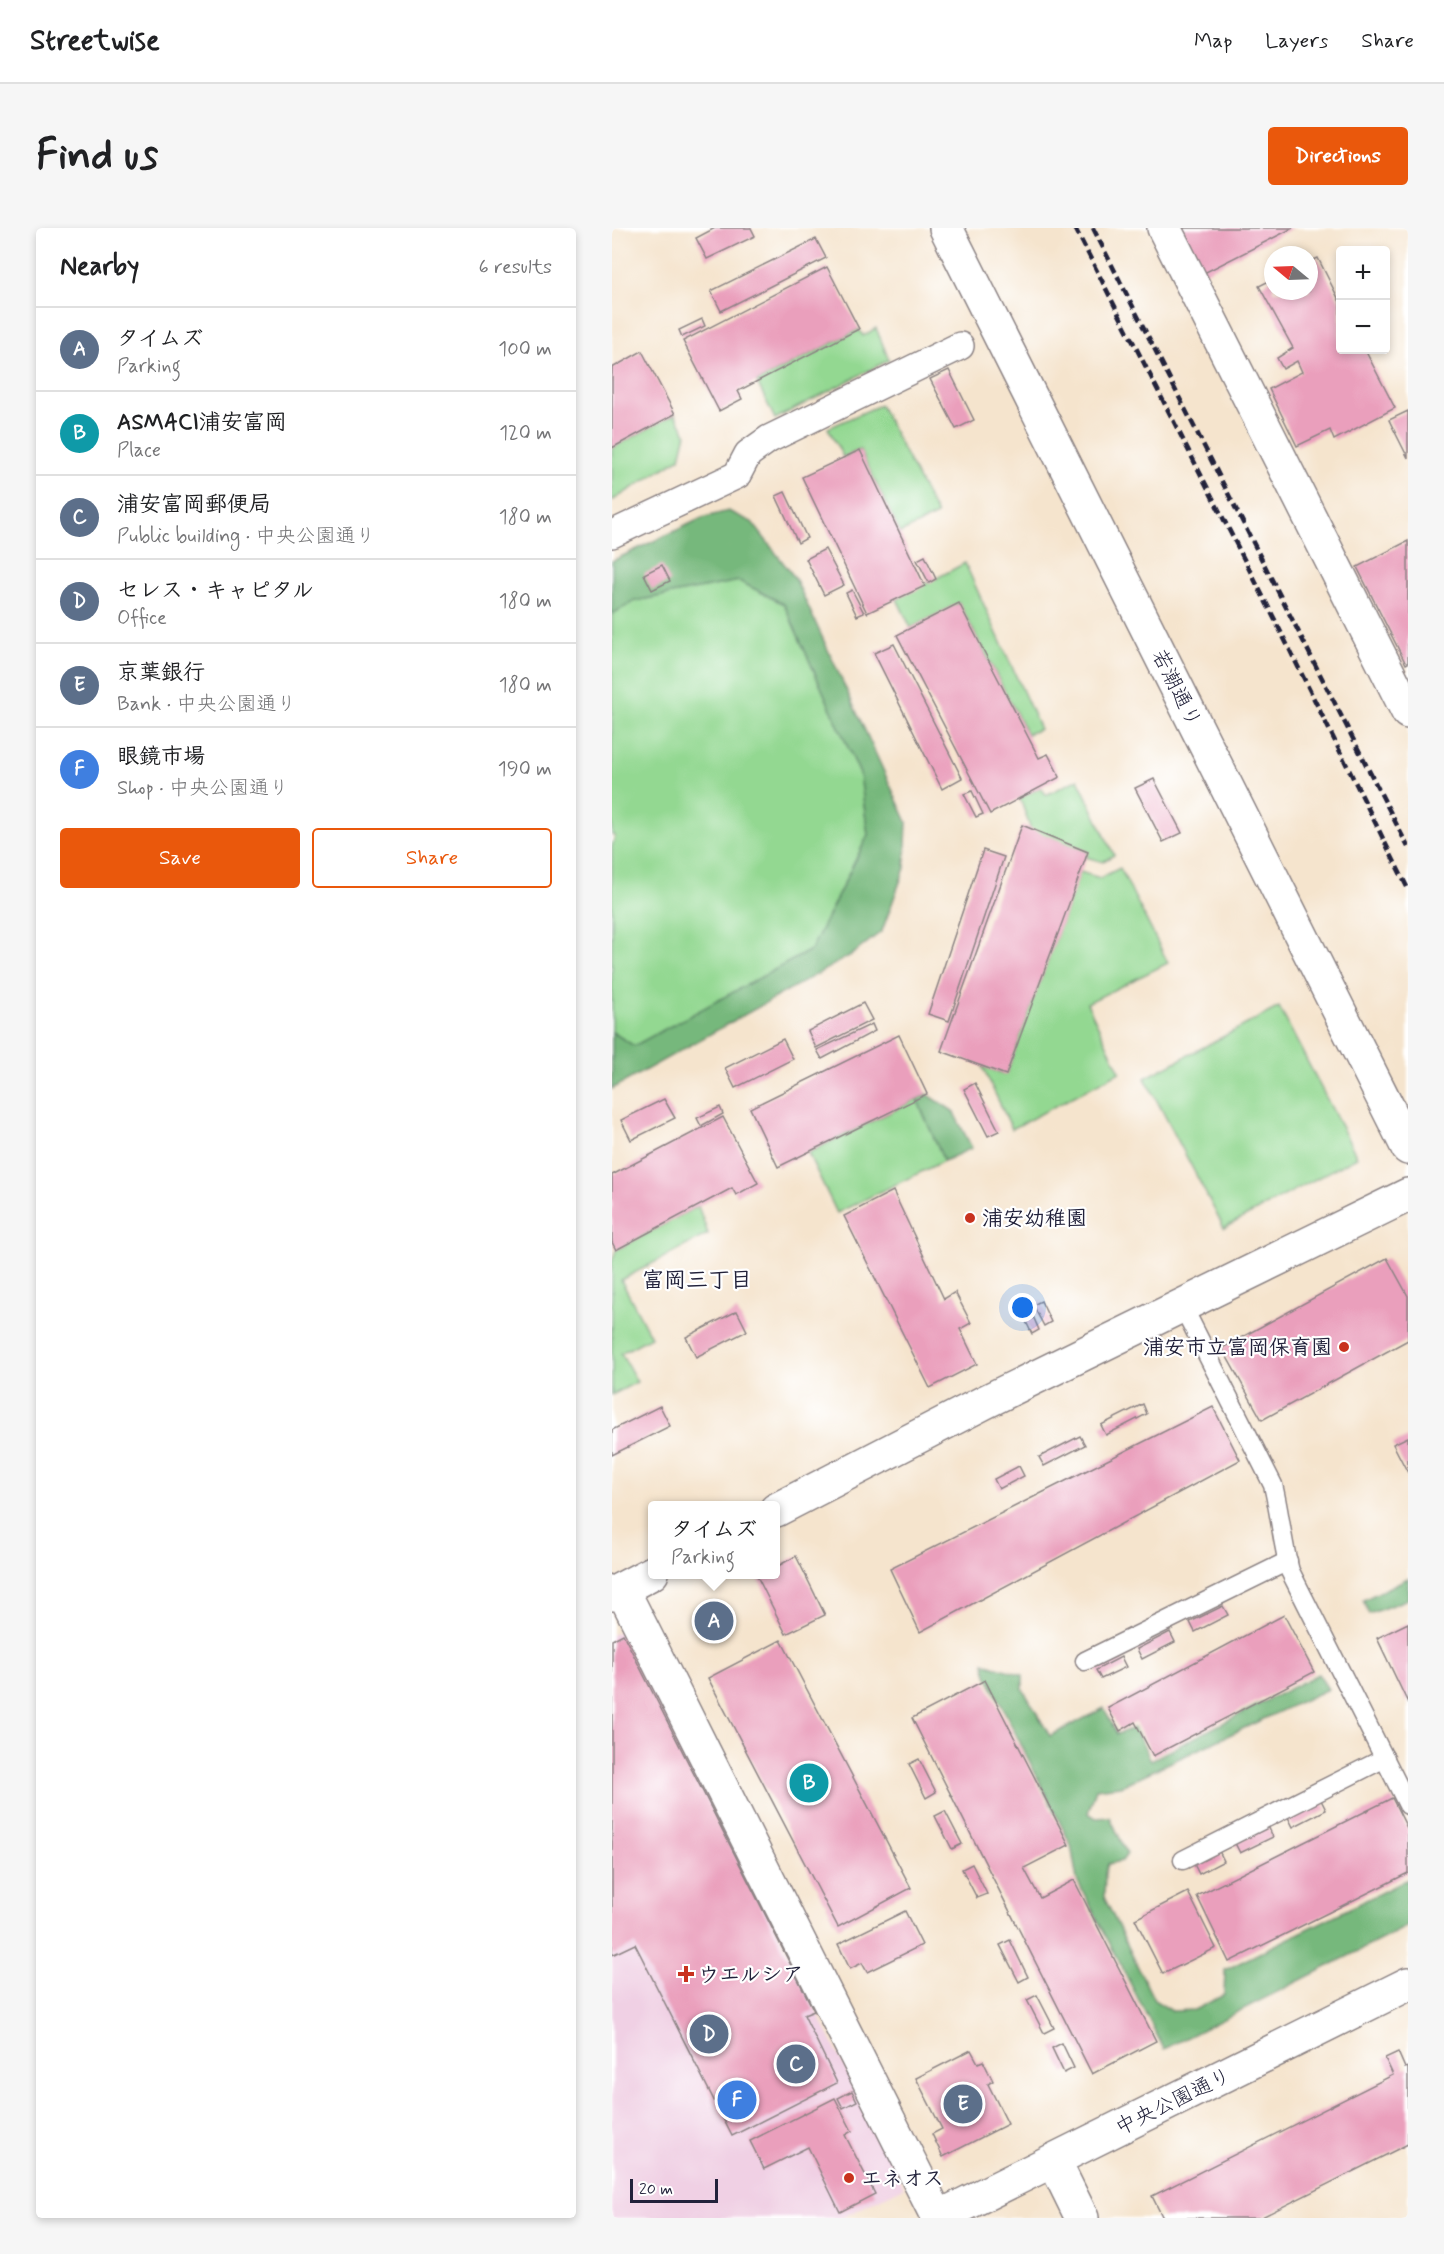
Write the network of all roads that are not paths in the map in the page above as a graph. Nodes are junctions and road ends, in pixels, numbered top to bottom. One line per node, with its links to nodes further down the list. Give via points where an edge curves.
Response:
1 (946, 228): 6 (street, 若潮通り)
2 (1164, 228): 5 (street)
3 (960, 346): 4 (street, via 769,439 748,454 736,475)
4 (612, 534)
5 (1408, 712)
6 (1408, 1148)
7 (1408, 1195): 8 (street)
8 (1182, 1305): 9 (street); 10 (lane, via 1273,1485)
9 (780, 1508)
10 (1288, 1561): 13 (lane); 14 (lane)
11 (648, 1575): 12 (street)
12 (617, 1591): 19 (street)
13 (1085, 1661)
14 (1385, 1758): 15 (lane); 16 (lane)
15 (1408, 1805)
16 (1183, 1860)
17 (1408, 1984): 18 (street, 中央公園通り)
18 (1054, 2160): 19 (street, 中央公園通り); 20 (street)
19 (938, 2218)
20 (1082, 2218)

